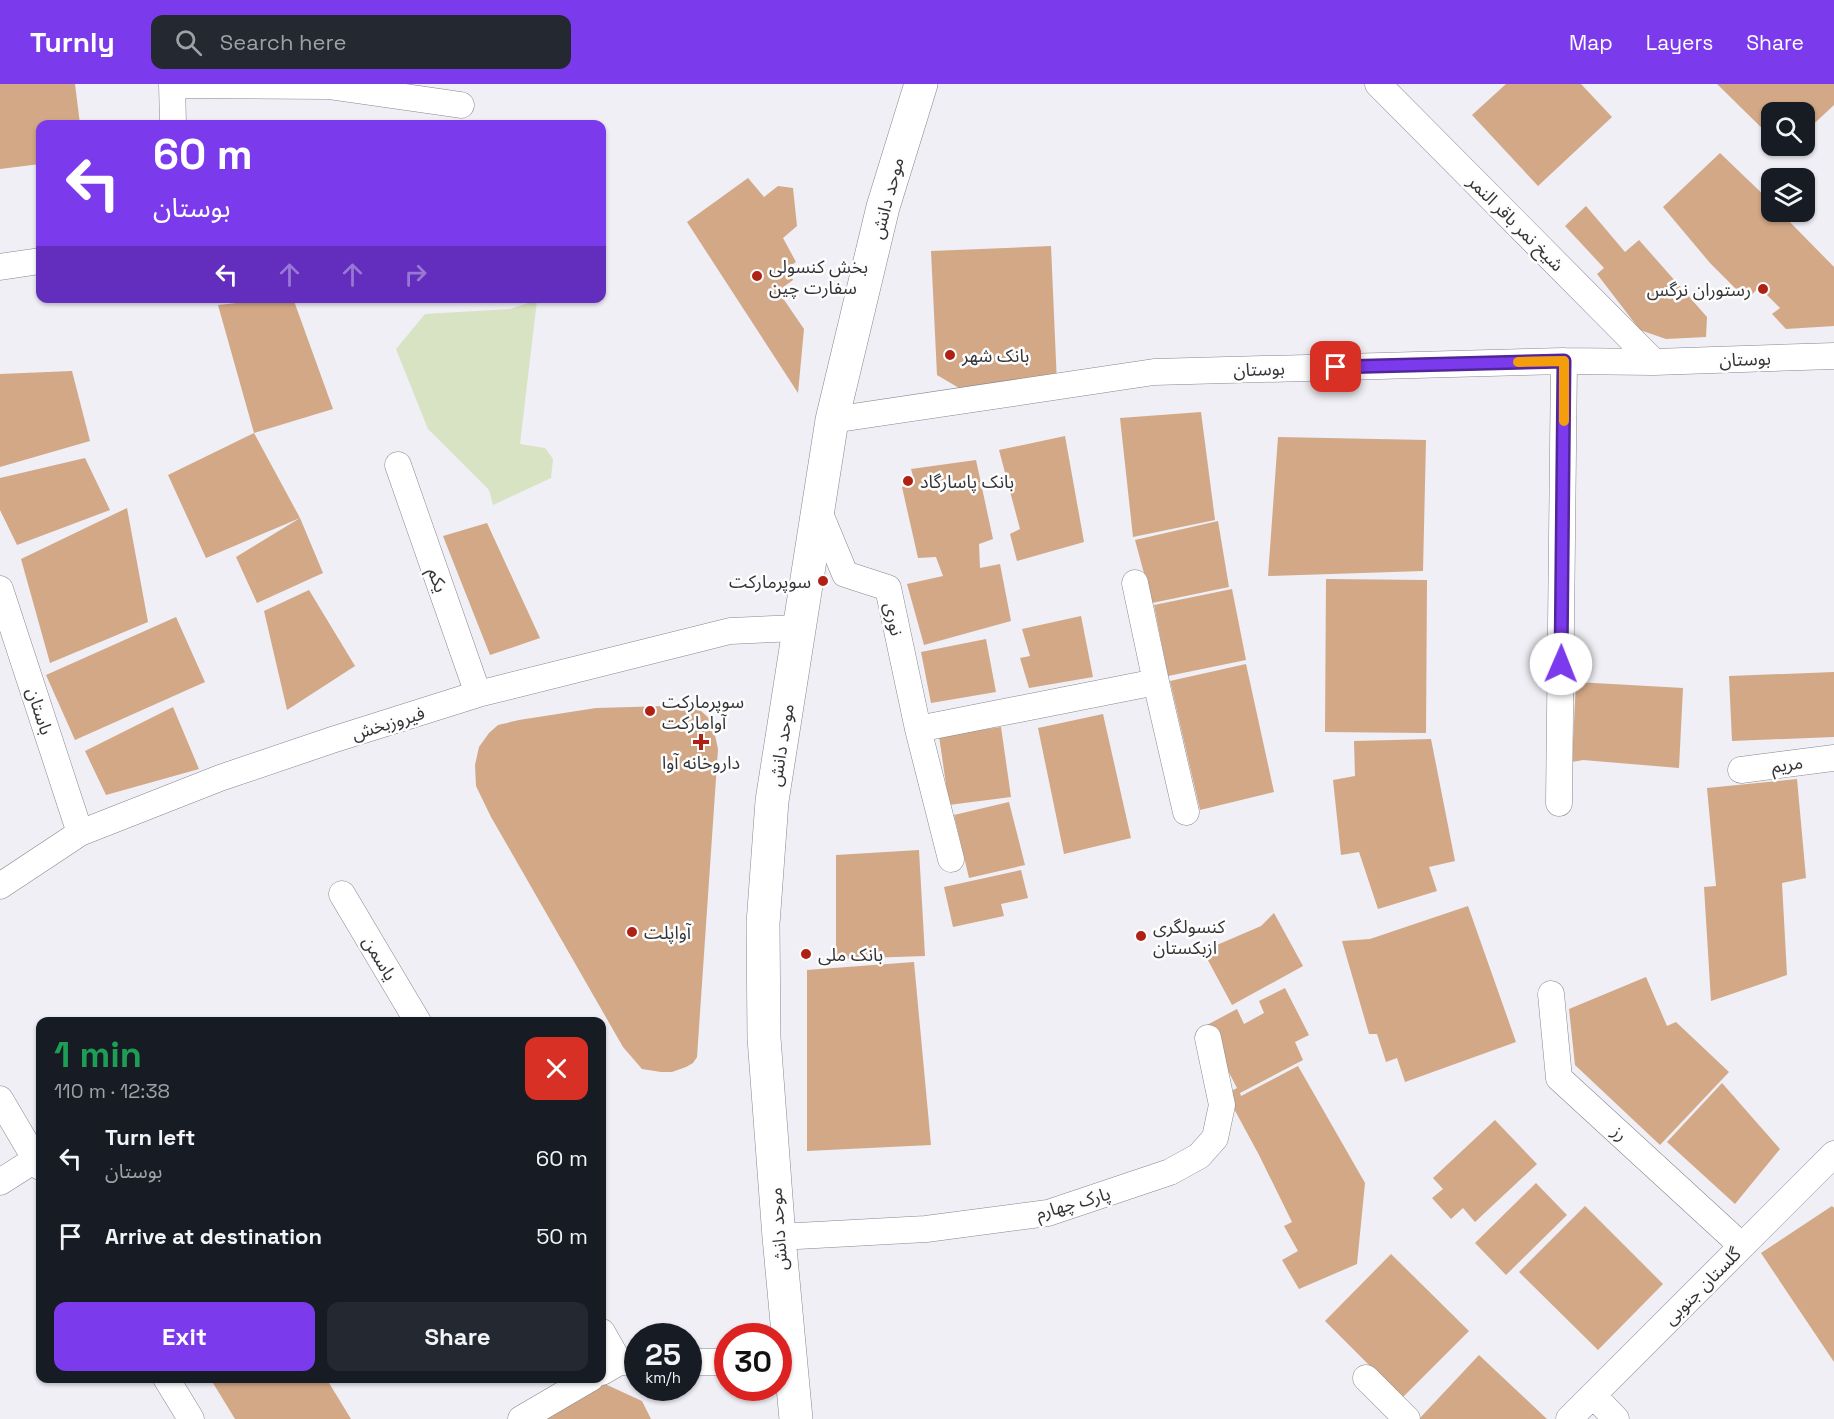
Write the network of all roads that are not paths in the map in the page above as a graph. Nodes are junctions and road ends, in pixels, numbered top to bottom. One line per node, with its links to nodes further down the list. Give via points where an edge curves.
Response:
1 (172, 84): 4 (street, via 328,86); 5 (street)
2 (921, 84): 11 (main road, موحد دانش, via 883,207)
3 (1378, 84): 10 (street, شیخ نمر باقر النمر)
4 (462, 105)
5 (173, 120)
6 (36, 262): 7 (street)
7 (0, 267)
8 (1834, 356): 10 (street, بوستان)
9 (1564, 361): 10 (street, بوستان); 11 (street, بوستان, via 1154,372); 22 (street)
10 (1654, 362)
11 (832, 420): 13 (main road, موحد دانش)
12 (398, 465): 18 (street, یکم)
13 (818, 509): 16 (main road, موحد دانش); 19 (street, نوری, via 845,574 888,588)
14 (1135, 583): 17 (street)
15 (0, 589): 24 (street, باستان)
16 (798, 628): 18 (street, فیروزبخش, via 730,631); 36 (main road, موحد دانش, via 772,801 763,924 764,1038)
17 (1156, 682): 19 (street); 23 (street)
18 (478, 694): 24 (street, فیروزبخش, via 220,778)
19 (918, 729): 25 (street, نوری)
20 (1834, 758): 21 (street, مریم)
21 (1741, 770)
22 (1559, 804)
23 (1186, 812)
24 (80, 833): 26 (street, فیروزبخش)
25 (951, 859)
26 (0, 886)
27 (342, 894): 29 (street, یاسمن)
28 (1551, 994): 37 (street, رز, via 1559,1078)
29 (415, 1017)
30 (1208, 1038): 36 (street, پارک چهارم, via 1222,1105 1215,1138 1199,1156 1170,1172 1048,1213 926,1229)
31 (0, 1099): 33 (street)
32 (1834, 1154): 37 (street, گلستان جنوبی)
33 (36, 1160)
34 (36, 1164): 35 (street)
35 (0, 1182)
36 (779, 1238): 38 (main road, موحد دانش)
37 (1742, 1246): 44 (street, گلستان جنوبی)
38 (782, 1323)
39 (606, 1340): 40 (street)
40 (619, 1365)
41 (1366, 1378): 49 (street)
42 (169, 1383): 46 (street)
43 (583, 1383): 47 (street)
44 (1593, 1395): 50 (street, گلستان جنوبی); 51 (street)
45 (792, 1400): 48 (main road, موحد دانش)
46 (190, 1419)
47 (522, 1419)
48 (796, 1419)
49 (1407, 1419)
50 (1569, 1419)
51 (1616, 1419)

